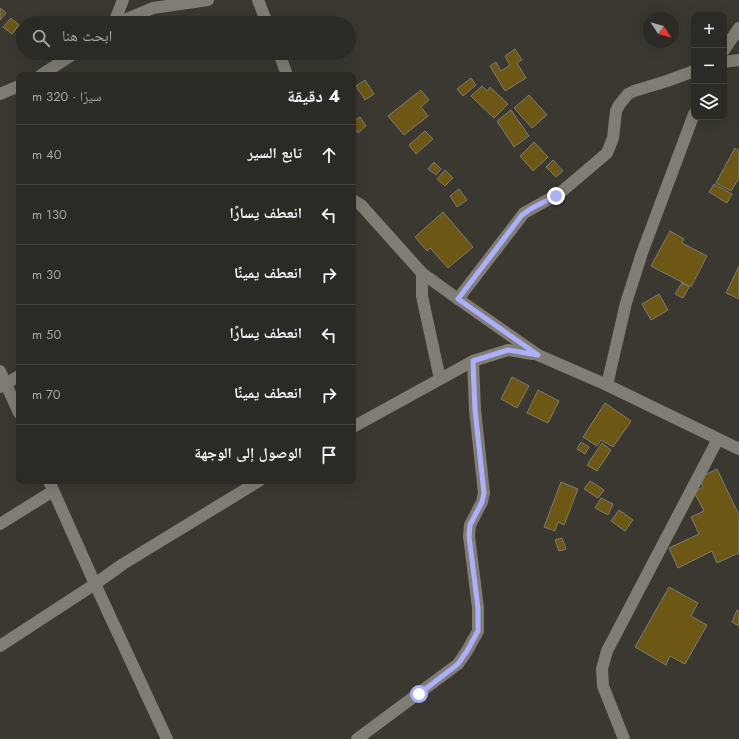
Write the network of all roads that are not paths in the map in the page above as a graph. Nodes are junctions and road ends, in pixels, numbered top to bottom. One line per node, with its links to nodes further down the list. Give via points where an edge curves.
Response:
1 (123, 0): 4 (street)
2 (208, 0): 5 (street, via 153,8)
3 (258, 0): 6 (street)
4 (118, 16)
5 (133, 16)
6 (264, 16)
7 (739, 28): 8 (street)
8 (725, 48)
9 (64, 60): 13 (street)
10 (282, 60): 14 (street)
11 (739, 60): 12 (street)
12 (727, 62)
13 (46, 72)
14 (286, 72)
15 (691, 72): 21 (street, via 628,94 616,111 613,138 607,153 560,193 524,212)
16 (16, 87): 17 (street)
17 (0, 94)
18 (692, 120): 28 (street, via 626,303)
19 (356, 202): 20 (street)
20 (422, 273): 21 (street); 26 (street, via 422,296)
21 (458, 299): 22 (street)
22 (538, 355): 23 (street, via 508,350); 28 (street)
23 (473, 361): 26 (street); 39 (street, via 475,410 484,493 470,525 469,536 478,608 478,631 458,664)
24 (0, 371): 27 (street)
25 (16, 378): 27 (street)
26 (440, 379): 30 (street)
27 (3, 385): 29 (street)
28 (607, 386): 31 (street)
29 (16, 408)
30 (356, 425)
31 (718, 439): 32 (street); 40 (street, via 607,651 602,669 603,686)
32 (739, 449)
33 (254, 484): 36 (street, via 129,560)
34 (51, 486): 35 (street); 36 (street)
35 (0, 524)
36 (95, 584): 37 (street); 38 (street)
37 (0, 646)
38 (167, 739)
39 (357, 739)
40 (624, 739)

